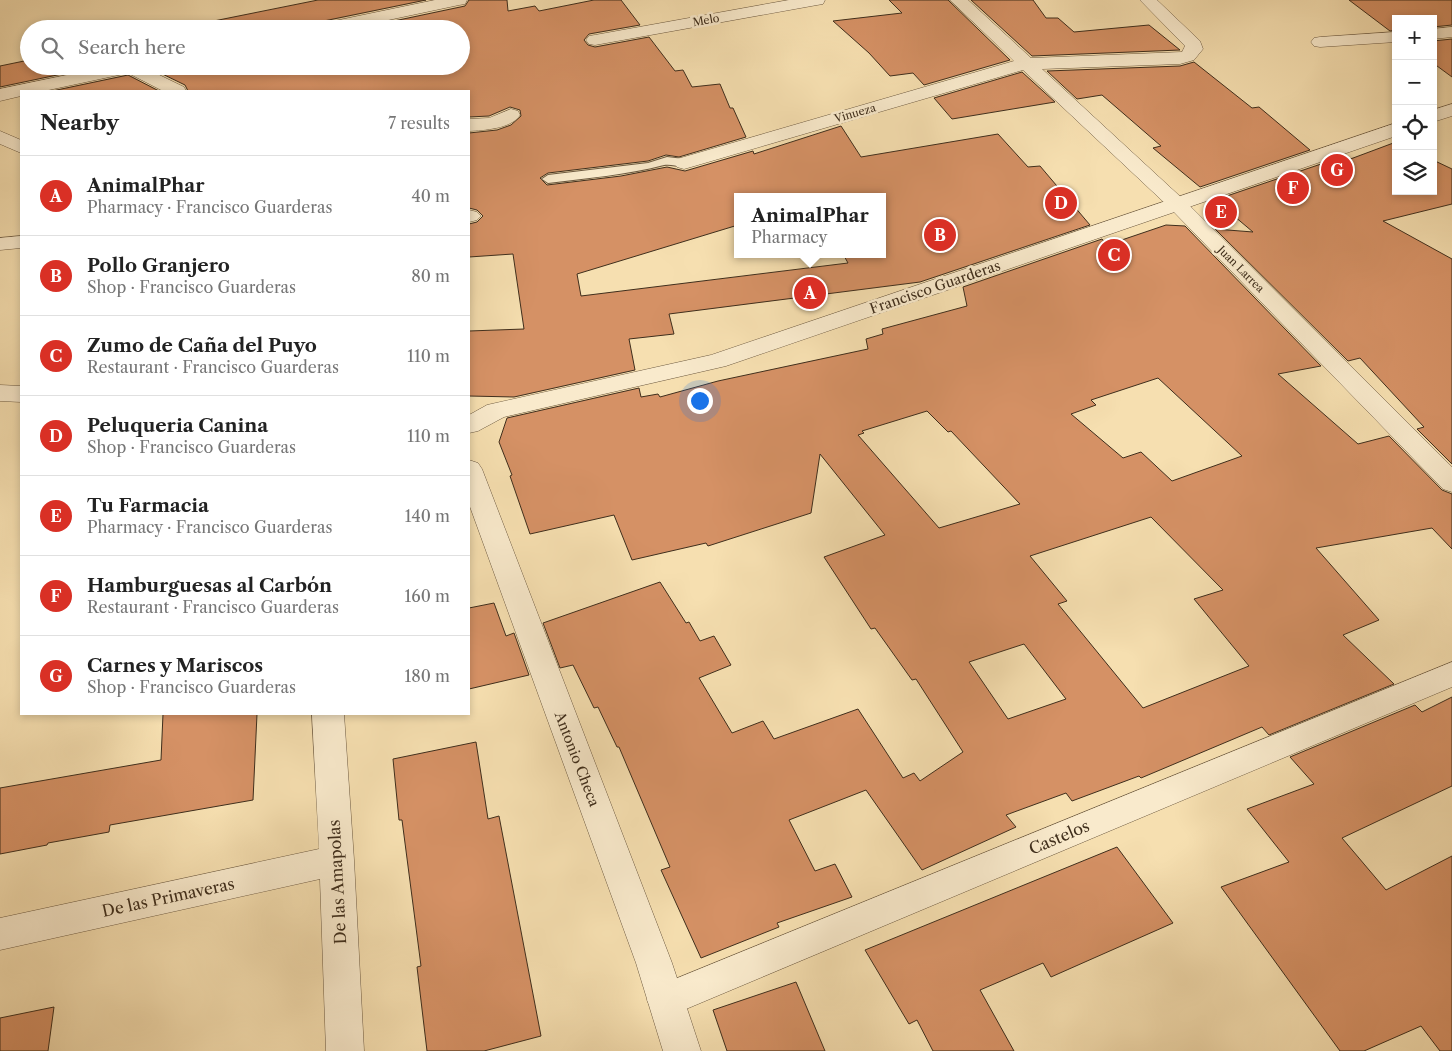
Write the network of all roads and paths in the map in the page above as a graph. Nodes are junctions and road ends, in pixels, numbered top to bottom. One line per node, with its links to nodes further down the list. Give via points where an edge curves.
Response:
1 (459, 0): 5 (street)
2 (817, 0): 9 (street, Melo)
3 (958, 0): 11 (street, Juan Larrea)
4 (1148, 0): 11 (street, Vinueza, via 1194,45 1188,56 1180,59)
5 (363, 20)
6 (1452, 32): 7 (street)
7 (1437, 34)
8 (1392, 37): 10 (street)
9 (595, 40)
10 (1320, 42)
11 (1026, 64): 25 (street, Vinueza); 27 (street, Juan Larrea)
12 (96, 75): 14 (street)
13 (148, 75): 15 (street)
14 (24, 90)
15 (175, 90)
16 (20, 91): 17 (street)
17 (0, 95)
18 (1452, 110): 20 (street)
19 (511, 115): 21 (street, via 492,124)
20 (1437, 115)
21 (470, 125)
22 (1392, 130): 27 (street, Francisco Guarderas)
23 (0, 137): 24 (street)
24 (20, 147)
25 (684, 163): 26 (lane, via 667,161)
26 (548, 179)
27 (1177, 204): 32 (street, Francisco Guarderas, via 717,361 496,411); 34 (street, Juan Larrea)
28 (20, 242): 29 (street)
29 (0, 244)
30 (0, 394): 31 (street)
31 (20, 394)
32 (470, 424)
33 (470, 472): 39 (street, Antonio Checa)
34 (1451, 482)
35 (1452, 674): 39 (street, Castelos)
36 (328, 715): 37 (street, De las Amapolas)
37 (337, 860): 38 (street, De las Primaveras); 40 (street, De las Amapolas)
38 (0, 934)
39 (666, 1000): 41 (street, Antonio Checa)
40 (345, 1051)
41 (682, 1051)

